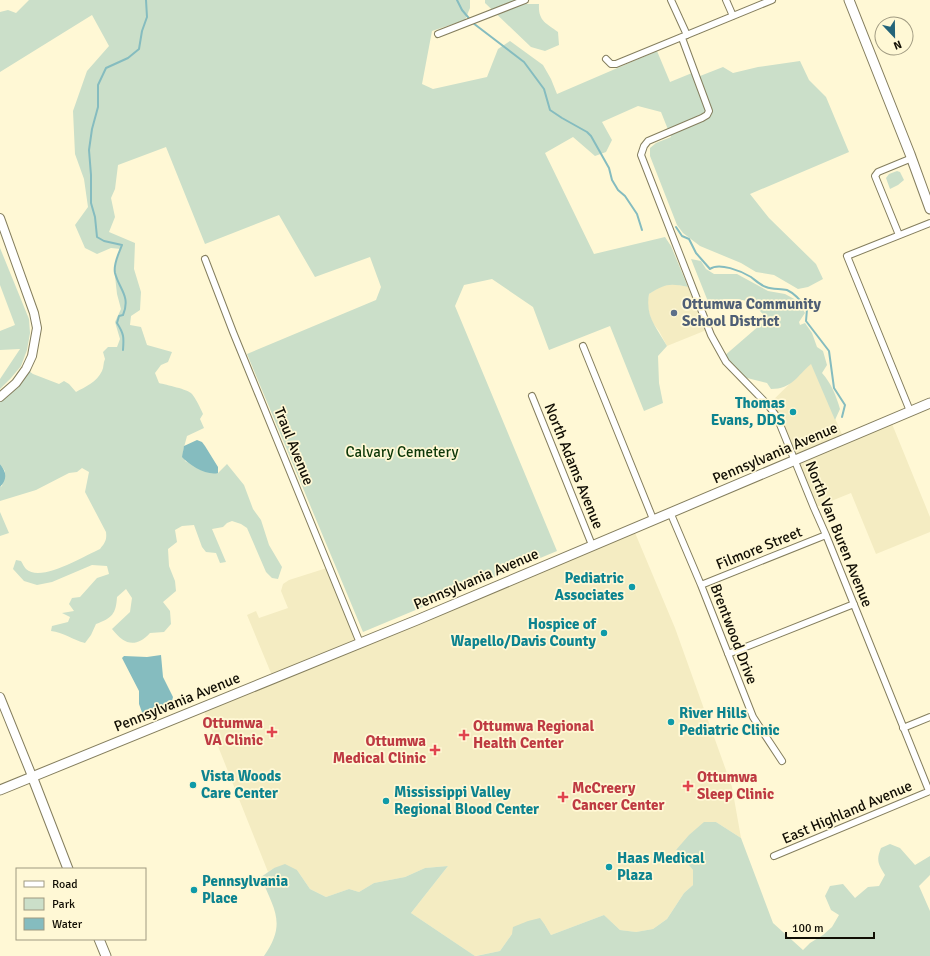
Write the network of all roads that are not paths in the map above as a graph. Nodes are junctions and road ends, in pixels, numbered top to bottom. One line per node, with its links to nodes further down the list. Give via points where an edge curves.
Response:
1 (525, 0): 7 (street)
2 (671, 0): 8 (street)
3 (726, 0): 6 (street)
4 (772, 0): 6 (street)
5 (851, 0): 10 (main road)
6 (733, 16): 8 (street)
7 (438, 34)
8 (684, 36): 9 (street, via 616,64 611,64); 21 (street, North Van Buren Avenue, via 709,111 702,118 654,138 644,146 641,155 711,335 726,362 777,417)
9 (606, 59)
10 (912, 158): 11 (main road); 14 (street, via 878,172 875,176)
11 (930, 209)
12 (0, 218): 18 (street, via 37,328 32,356 26,369 16,383)
13 (930, 223): 14 (street)
14 (898, 235): 20 (street, via 847,256)
15 (205, 259): 28 (street, Traul Avenue)
16 (582, 346): 23 (street)
17 (532, 396): 25 (street, North Adams Avenue)
18 (0, 397)
19 (930, 403): 20 (main road, Pennsylvania Avenue)
20 (910, 411): 21 (main road, Pennsylvania Avenue)
21 (795, 460): 22 (main road, Pennsylvania Avenue); 24 (street, North Van Buren Avenue)
22 (670, 512): 23 (main road, Pennsylvania Avenue); 26 (street, Brentwood Drive)
23 (653, 519): 25 (main road, Pennsylvania Avenue)
24 (826, 534): 26 (street, Filmore Street); 27 (street, North Van Buren Avenue)
25 (592, 545): 28 (main road, Pennsylvania Avenue)
26 (701, 585): 29 (street, Brentwood Drive)
27 (854, 604): 29 (street); 32 (street, North Van Buren Avenue)
28 (360, 643): 34 (main road, Pennsylvania Avenue)
29 (728, 654): 33 (street, Brentwood Drive, via 753,717)
30 (0, 697): 34 (street)
31 (930, 717): 32 (street)
32 (903, 728): 36 (street, North Van Buren Avenue)
33 (782, 761)
34 (32, 776): 35 (main road, Pennsylvania Avenue); 38 (main road)
35 (0, 790)
36 (929, 791): 37 (street, East Highland Avenue)
37 (774, 856)
38 (68, 868)
39 (99, 940): 40 (main road)
40 (106, 956)

